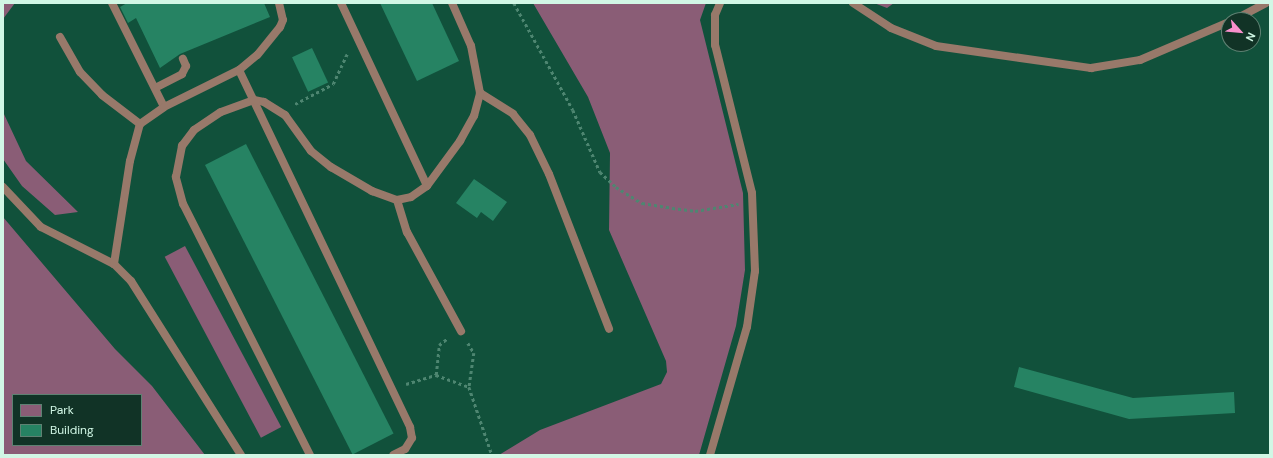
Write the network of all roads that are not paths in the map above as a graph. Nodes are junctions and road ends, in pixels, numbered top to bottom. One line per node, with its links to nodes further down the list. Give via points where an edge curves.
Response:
1 (112, 3): 13 (lane)
2 (279, 3): 12 (lane, via 283,20 280,27 257,55)
3 (341, 3): 18 (lane, via 353,34)
4 (452, 3): 14 (lane, via 471,46)
5 (720, 3): 27 (lane, via 715,15 715,46 753,202 755,271 747,327)
6 (853, 3): 9 (lane, via 891,28 936,46 1091,68 1140,60)
7 (1266, 3): 8 (lane)
8 (1249, 12)
9 (1221, 25)
10 (60, 37): 17 (lane, via 80,72 102,95)
11 (183, 59): 13 (lane, via 186,66 182,74)
12 (239, 70): 15 (lane); 16 (lane)
13 (157, 87): 16 (lane)
14 (480, 93): 18 (lane, via 467,130); 22 (lane, via 514,114 530,135 549,174)
15 (254, 100): 20 (lane, via 281,112 311,151 331,167 372,191); 25 (lane, via 221,112 194,130 182,146 176,177 183,204); 26 (lane, via 394,388 412,438 405,449)
16 (164, 107): 17 (lane)
17 (140, 124): 21 (lane, via 130,161)
18 (427, 186): 20 (lane, via 411,197)
19 (3, 187): 21 (lane, via 41,228)
20 (397, 200): 23 (lane, via 407,232)
21 (114, 264): 24 (lane, via 132,281)
22 (610, 329)
23 (460, 331)
24 (241, 455)
25 (310, 455)
26 (393, 455)
27 (710, 455)

